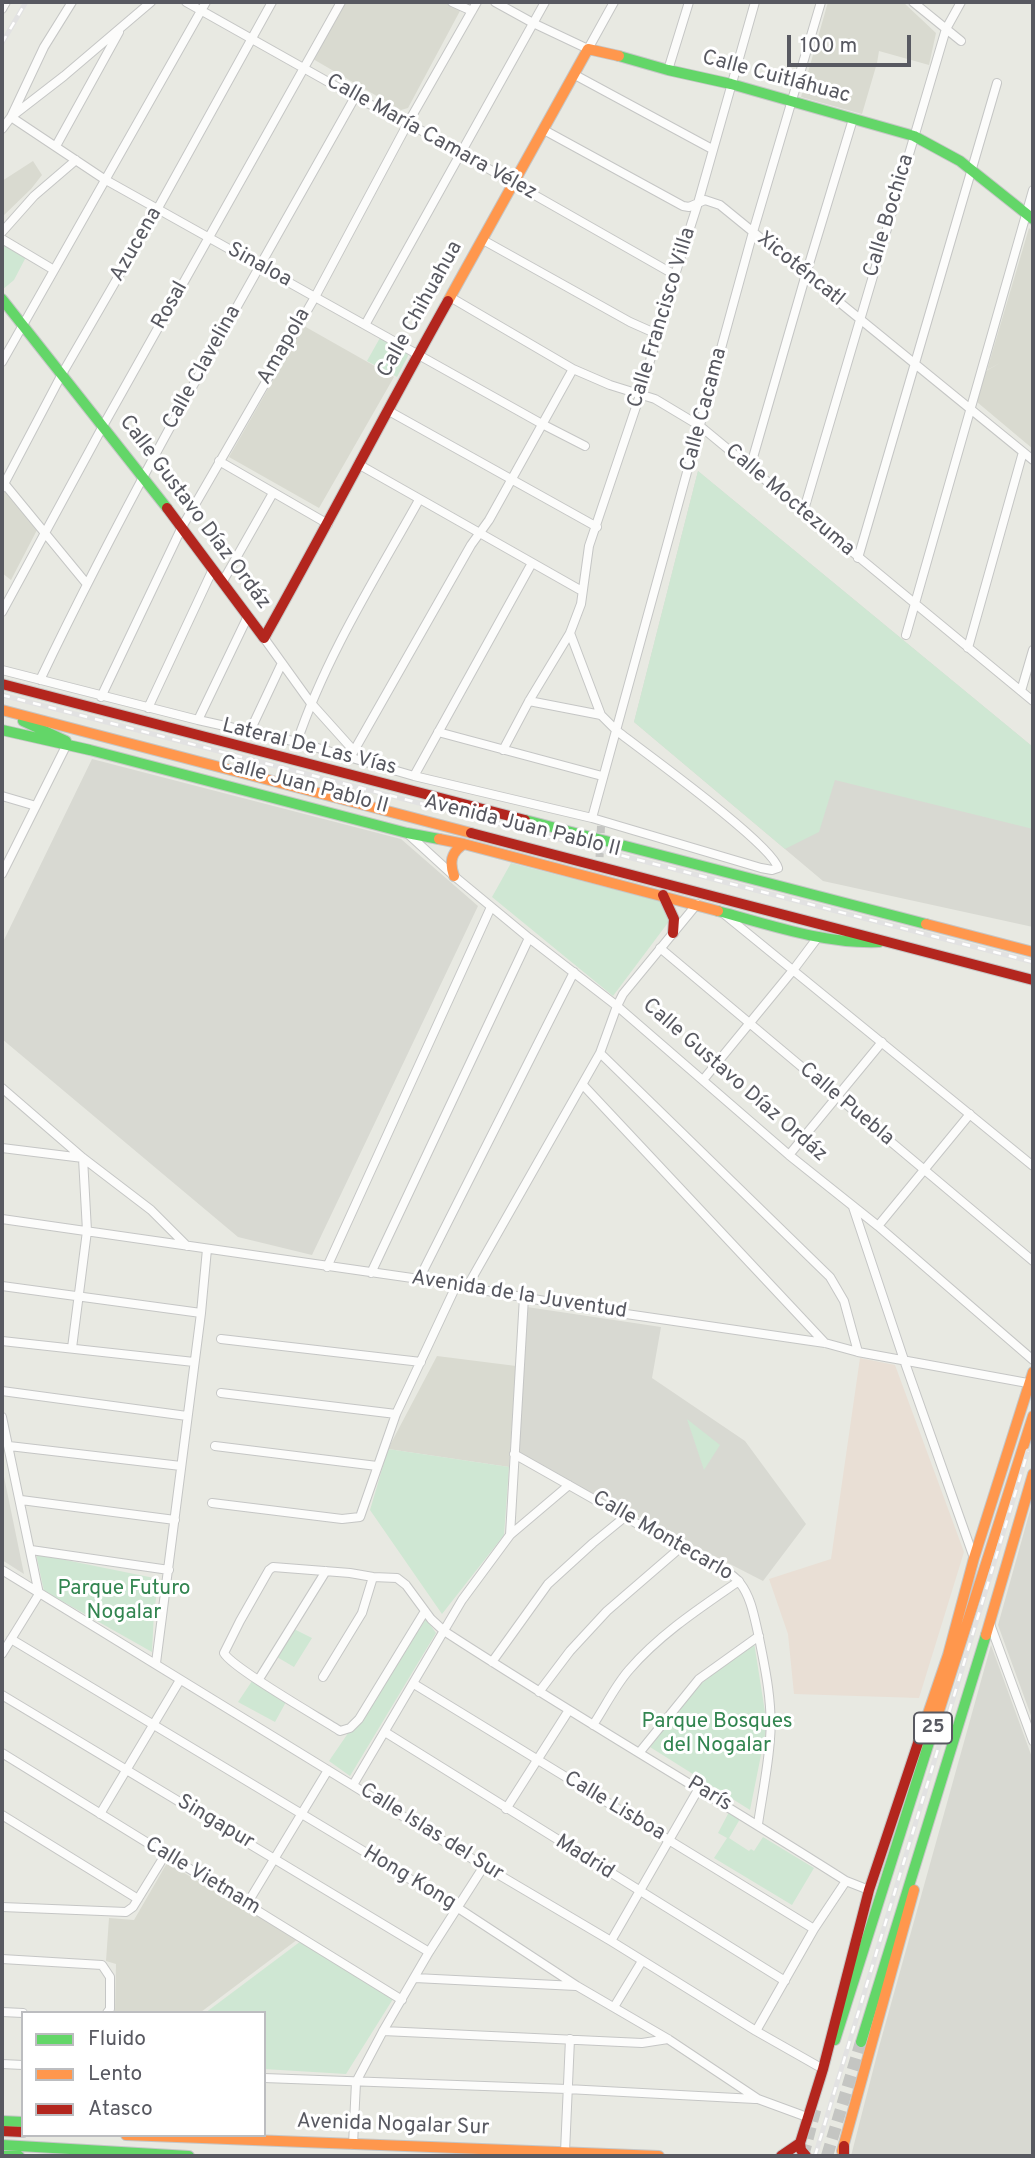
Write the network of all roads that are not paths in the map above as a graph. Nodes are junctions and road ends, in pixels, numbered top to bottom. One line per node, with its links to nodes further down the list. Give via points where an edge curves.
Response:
1 (6, 2): 18 (street)
2 (72, 2): 34 (street, via 44,47)
3 (151, 2): 22 (street)
4 (186, 2): 19 (street, Calle María Camara Vélez)
5 (206, 2): 19 (street)
6 (272, 2): 24 (street, Azucena)
7 (341, 2): 27 (street, Rosal)
8 (452, 2): 20 (street)
9 (477, 2): 20 (street, Amapola)
10 (495, 2): 21 (street, Calle Cuitláhuac)
11 (545, 2): 21 (street)
12 (614, 2): 26 (street, Calle Chihuahua)
13 (689, 2): 28 (street)
14 (755, 2): 31 (street, Calle Francisco Villa)
15 (821, 2): 33 (street, Calle Cacama)
16 (913, 2): 23 (street)
17 (961, 2): 23 (street, Calle Bochica)
18 (2, 9)
19 (201, 11): 24 (street, Calle María Camara Vélez); 45 (street)
20 (472, 11): 36 (street, Amapola)
21 (534, 23): 26 (street, Calle Cuitláhuac); 42 (street)
22 (122, 27): 34 (street); 40 (street)
23 (946, 29): 25 (street); 39 (street, Calle Bochica)
24 (251, 38): 27 (street, Calle María Camara Vélez); 49 (street, Azucena)
25 (961, 41)
26 (588, 49): 28 (main road, Calle Cuitláhuac); 29 (main road, Calle Chihuahua)
27 (304, 67): 32 (street, Calle María Camara Vélez); 54 (street, Rosal)
28 (668, 70): 31 (main road, Calle Cuitláhuac)
29 (575, 75): 38 (main road, Calle Chihuahua); 41 (street)
30 (997, 83): 44 (street)
31 (731, 84): 33 (main road, Calle Cuitláhuac); 41 (street, Calle Francisco Villa)
32 (355, 97): 36 (street, Calle María Camara Vélez); 56 (street, Calle Clavelina)
33 (792, 103): 35 (main road, Calle Cuitláhuac); 52 (street, Calle Cacama)
34 (11, 117): 37 (street); 40 (street, Sinaloa)
35 (853, 119): 39 (main road, Calle Cuitláhuac); 58 (street)
36 (408, 123): 42 (street, Calle María Camara Vélez); 60 (street, Amapola)
37 (2, 129)
38 (544, 130): 46 (main road, Calle Chihuahua); 48 (street, Xicoténcatl, via 683,206)
39 (914, 136): 44 (main road, Calle Cuitláhuac); 63 (street, Calle Bochica)
40 (56, 146): 43 (street, Sinaloa)
41 (712, 149): 48 (street, Calle Francisco Villa)
42 (462, 154): 46 (street, Calle María Camara Vélez); 64 (street)
43 (76, 160): 45 (street, Sinaloa); 51 (street)
44 (972, 170): 50 (main road, Calle Cuitláhuac); 69 (street)
45 (104, 179): 49 (street, Sinaloa); 57 (street)
46 (514, 183): 55 (main road, Calle Chihuahua); 59 (street, Calle María Camara Vélez)
47 (1033, 190): 50 (street)
48 (698, 202): 52 (street, Xicoténcatl, via 720,205); 59 (street, Calle Francisco Villa)
49 (158, 208): 54 (street, Sinaloa); 71 (street, Azucena)
50 (1030, 216): 73 (street)
51 (2, 232)
52 (754, 232): 58 (street, Xicoténcatl); 77 (street, Calle Cacama)
53 (2, 239): 57 (street)
54 (208, 239): 56 (street, Sinaloa); 76 (street, Rosal)
55 (483, 240): 61 (main road, Calle Chihuahua); 66 (street)
56 (260, 267): 60 (street, Sinaloa); 84 (street, Calle Clavelina)
57 (54, 270): 65 (street)
58 (806, 274): 63 (street, Xicoténcatl); 83 (street)
59 (675, 275): 66 (street, Calle Francisco Villa)
60 (315, 297): 64 (street, Sinaloa); 81 (street, Amapola)
61 (450, 297): 67 (main road, Calle Chihuahua); 70 (street, Calle Moctezuma)
62 (2, 299): 65 (main road, Calle Gustavo Díaz Ordáz)
63 (860, 318): 69 (street, Xicoténcatl); 89 (street, Calle Bochica)
64 (365, 324): 67 (street, Sinaloa)
65 (23, 325): 68 (street); 71 (main road, Calle Gustavo Díaz Ordáz)
66 (657, 334): 72 (street, Calle Francisco Villa)
67 (418, 354): 74 (main road, Calle Chihuahua); 75 (street, Sinaloa)
68 (2, 362)
69 (915, 363): 73 (street, Xicoténcatl); 95 (street)
70 (573, 369): 72 (street, Calle Moctezuma); 75 (street)
71 (62, 374): 76 (main road, Calle Gustavo Díaz Ordáz); 86 (street, Azucena)
72 (640, 395): 77 (street, Calle Moctezuma); 92 (street, Calle Francisco Villa)
73 (970, 408): 79 (street, Xicoténcatl); 101 (street)
74 (387, 410): 82 (main road, Calle Chihuahua); 85 (street)
75 (542, 424): 78 (street, Sinaloa); 85 (street)
76 (103, 426): 84 (main road, Calle Gustavo Díaz Ordáz); 93 (street, Rosal)
77 (700, 426): 83 (street, Calle Moctezuma); 124 (street, Calle Cacama)
78 (585, 446)
79 (1023, 452): 80 (street, Xicoténcatl); 107 (street)
80 (1033, 460)
81 (219, 461): 87 (street); 91 (street, Amapola)
82 (358, 464): 88 (street); 90 (main road, Calle Chihuahua)
83 (750, 468): 89 (street, Calle Moctezuma)
84 (143, 476): 91 (main road, Calle Gustavo Díaz Ordáz); 99 (street, Calle Clavelina)
85 (512, 480): 92 (street); 94 (street)
86 (3, 484): 93 (street)
87 (273, 493): 90 (street); 98 (street)
88 (419, 500): 94 (street); 117 (street)
89 (803, 513): 95 (street, Calle Moctezuma)
90 (328, 524): 106 (main road, Calle Chihuahua)
91 (182, 527): 97 (main road, Calle Gustavo Díaz Ordáz); 114 (street, Amapola)
92 (597, 527): 100 (street, Calle Francisco Villa)
93 (44, 534): 99 (street); 102 (street, Rosal)
94 (480, 534): 96 (street); 130 (street)
95 (858, 558): 101 (street, Calle Moctezuma)
96 (532, 563): 100 (street); 125 (street)
97 (213, 569): 98 (main road, Calle Gustavo Díaz Ordáz); 118 (street)
98 (223, 581): 103 (main road, Calle Gustavo Díaz Ordáz)
99 (86, 583): 111 (street, Calle Clavelina)
100 (582, 591): 104 (street, Calle Francisco Villa)
101 (913, 604): 105 (street); 107 (street, Calle Moctezuma)
102 (2, 612)
103 (248, 616): 106 (main road, Calle Gustavo Díaz Ordáz); 121 (street)
104 (570, 633): 115 (street, Calle Francisco Villa); 120 (street)
105 (906, 635)
106 (264, 638): 109 (street, Calle Gustavo Díaz Ordáz)
107 (968, 648): 113 (street, Calle Moctezuma)
108 (1033, 650): 113 (street)
109 (282, 663): 117 (street, Calle Gustavo Díaz Ordáz); 123 (street)
110 (2, 670): 111 (street, Lateral De Las Vías)
111 (40, 680): 114 (street, Lateral De Las Vías)
112 (2, 684): 150 (main road, Avenida Juan Pablo II)
113 (1021, 691): 116 (street, Calle Moctezuma)
114 (101, 696): 118 (street, Lateral De Las Vías)
115 (529, 701): 120 (street); 129 (street, Calle Francisco Villa)
116 (1033, 701)
117 (310, 702): 126 (street); 130 (street, Calle Gustavo Díaz Ordáz)
118 (148, 708): 121 (street, Lateral De Las Vías)
119 (2, 710): 128 (main road); 148 (main road, Avenida Juan Pablo II)
120 (601, 715): 124 (street)
121 (198, 720): 123 (street, Lateral De Las Vías)
122 (2, 730): 127 (main road, Calle Juan Pablo II)
123 (250, 731): 126 (street, Lateral De Las Vías)
124 (617, 731): 132 (street, Calle Cacama); 135 (street, Lateral De Las Vías, via 742,829 772,856 778,868 761,868)
125 (438, 732): 129 (street); 131 (street)
126 (297, 742): 130 (street, Lateral De Las Vías)
127 (65, 746): 128 (main road, Calle Juan Pablo II); 134 (street)
128 (90, 750): 136 (main road, Calle Juan Pablo II)
129 (503, 750): 132 (street)
130 (352, 753): 131 (street, Lateral De Las Vías)
131 (414, 776): 135 (street, Lateral De Las Vías)
132 (602, 776): 135 (street, Calle Cacama)
133 (2, 796): 134 (street)
134 (36, 806): 138 (street)
135 (592, 818)
136 (407, 833): 137 (main road, Calle Juan Pablo II); 140 (street, Calle Gustavo Díaz Ordáz)
137 (464, 844): 140 (main road, via 450,860); 141 (main road, Calle Juan Pablo II)
138 (5, 859): 139 (street)
139 (2, 874)
140 (454, 876): 143 (street, Calle Gustavo Díaz Ordáz)
141 (663, 895): 142 (main road, Calle Juan Pablo II); 145 (main road, via 674,919)
142 (697, 904): 144 (main road, Calle Juan Pablo II); 145 (street)
143 (491, 907): 147 (street, Calle Gustavo Díaz Ordáz); 175 (street)
144 (719, 910): 146 (main road, Calle Juan Pablo II); 151 (street)
145 (673, 933): 149 (street)
146 (818, 937): 148 (main road, Calle Juan Pablo II, via 854,943); 151 (street)
147 (529, 938): 152 (street, Calle Gustavo Díaz Ordáz); 176 (street)
148 (883, 941): 153 (main road, Avenida Juan Pablo II)
149 (660, 948): 154 (street); 155 (street, Calle Puebla)
150 (1033, 952)
151 (794, 969): 155 (street); 156 (street)
152 (574, 972): 154 (street, Calle Gustavo Díaz Ordáz); 177 (street)
153 (1033, 980)
154 (617, 1006): 157 (street); 158 (street, Calle Gustavo Díaz Ordáz)
155 (749, 1024): 158 (street); 161 (street, Calle Puebla)
156 (882, 1042): 161 (street); 162 (street)
157 (600, 1053): 159 (street); 188 (street, via 823,1270 844,1301)
158 (702, 1080): 164 (street, Calle Gustavo Díaz Ordáz)
159 (583, 1085): 180 (street); 186 (street)
160 (2, 1088): 165 (street)
161 (836, 1097): 164 (street); 167 (street, Calle Puebla)
162 (970, 1114): 166 (street); 167 (street)
163 (2, 1148): 165 (street)
164 (789, 1155): 168 (street, Calle Gustavo Díaz Ordáz)
165 (83, 1157): 171 (street); 172 (street, via 151,1210)
166 (1033, 1166)
167 (924, 1170): 170 (street); 174 (street, Calle Puebla)
168 (853, 1207): 170 (street, Calle Gustavo Díaz Ordáz); 189 (street)
169 (2, 1219): 171 (street, Avenida de la Juventud)
170 (878, 1226): 190 (street, Calle Gustavo Díaz Ordáz)
171 (87, 1231): 172 (street, Avenida de la Juventud); 181 (street)
172 (187, 1246): 173 (street, Avenida de la Juventud)
173 (207, 1249): 175 (street, Avenida de la Juventud); 183 (street)
174 (1033, 1261)
175 (327, 1267): 176 (street, Avenida de la Juventud)
176 (371, 1272): 177 (street, Avenida de la Juventud)
177 (419, 1279): 179 (street, Avenida de la Juventud)
178 (2, 1286): 181 (street)
179 (456, 1286): 180 (street, Avenida de la Juventud); 192 (street)
180 (467, 1287): 182 (street, Avenida de la Juventud)
181 (79, 1295): 183 (street); 187 (street)
182 (524, 1297): 186 (street, Avenida de la Juventud); 202 (street)
183 (201, 1313): 191 (street)
184 (221, 1339): 192 (street)
185 (2, 1341): 187 (street)
186 (825, 1343): 188 (street, Avenida de la Juventud)
187 (72, 1348): 191 (street)
188 (858, 1352): 189 (street, Avenida de la Juventud)
189 (904, 1360): 193 (street, Avenida de la Juventud); 214 (street)
190 (1033, 1360)
191 (194, 1362): 197 (street)
192 (421, 1362): 196 (street)
193 (1032, 1380): 214 (main road)
194 (2, 1391): 197 (street)
195 (221, 1393): 196 (street)
196 (396, 1414): 204 (street)
197 (187, 1416): 203 (street)
198 (1033, 1416): 253 (main road, 25)
199 (2, 1417): 200 (street)
200 (9, 1446): 203 (street); 207 (street)
201 (215, 1446): 204 (street)
202 (514, 1454): 206 (street, Calle Montecarlo); 211 (street)
203 (181, 1466): 210 (street)
204 (377, 1466): 208 (street, via 360,1517 342,1519)
205 (1033, 1474): 222 (main road, 25)
206 (569, 1485): 209 (street, Calle Montecarlo); 211 (street)
207 (21, 1500): 210 (street); 213 (street)
208 (212, 1503)
209 (626, 1516): 212 (street, Calle Montecarlo); 227 (street, via 548,1584)
210 (175, 1520): 216 (street)
211 (510, 1535): 223 (street)
212 (680, 1548): 219 (street, Calle Montecarlo); 233 (street, via 607,1611)
213 (31, 1550): 216 (street); 220 (street)
214 (974, 1558): 254 (main road, via 948,1655)
215 (2, 1570): 220 (street, Calle Islas del Sur)
216 (169, 1570): 228 (street)
217 (326, 1571): 218 (street, París); 230 (street); 230 (street, París, via 282,1566 269,1570 225,1650 229,1660)
218 (373, 1577): 221 (street, París, via 401,1580); 229 (street, via 362,1613)
219 (739, 1581): 224 (street, Calle Montecarlo, via 752,1607); 236 (street, via 643,1655)
220 (39, 1594): 225 (street); 228 (street, Calle Islas del Sur)
221 (425, 1611): 223 (street, París); 230 (street, via 359,1719 345,1730)
222 (990, 1624): 239 (street); 252 (main road, 25)
223 (444, 1631): 227 (street, París); 232 (street)
224 (758, 1636): 240 (street, via 699,1679); 251 (street, Calle Montecarlo, via 771,1720)
225 (11, 1639): 226 (street); 237 (street, Hong Kong)
226 (2, 1654)
227 (492, 1662): 233 (street, París)
228 (156, 1663): 231 (street, Calle Islas del Sur)
229 (324, 1677)
230 (259, 1679)
231 (180, 1680): 237 (street); 244 (street, Calle Islas del Sur)
232 (414, 1684): 238 (street); 242 (street, Calle Lisboa)
233 (539, 1692): 235 (street, París)
234 (2, 1695): 243 (street, Singapur)
235 (569, 1710): 236 (street, París); 242 (street)
236 (593, 1725): 240 (street, París)
237 (153, 1726): 243 (street); 250 (street, Hong Kong)
238 (385, 1732): 245 (street); 247 (street, Madrid)
239 (1033, 1741)
240 (639, 1753): 246 (street, París)
241 (2, 1754): 248 (street, Calle Vietnam)
242 (537, 1760): 247 (street); 255 (street, Calle Lisboa)
243 (127, 1770): 248 (street); 257 (street, Singapur)
244 (328, 1770): 245 (street, Calle Islas del Sur); 250 (street)
245 (353, 1785): 259 (street, Calle Islas del Sur)
246 (699, 1788): 251 (street, París); 255 (street)
247 (506, 1809): 263 (street, Madrid)
248 (100, 1814): 256 (street, Calle Vietnam)
249 (2, 1815): 264 (street)
250 (301, 1815): 257 (street); 267 (street, Hong Kong)
251 (758, 1824): 260 (street, París)
252 (926, 1834): 286 (main road, 25); 304 (main road, via 927,1845)
253 (899, 1835): 254 (main road); 261 (main road, 25)
254 (886, 1839): 258 (main road)
255 (668, 1840): 263 (street); 268 (street, Calle Lisboa)
256 (165, 1855): 264 (street); 265 (street, Calle Vietnam)
257 (274, 1859): 265 (street); 270 (street, Singapur)
258 (878, 1859): 261 (main road); 262 (main road)
259 (484, 1866): 267 (street); 269 (street, Calle Islas del Sur)
260 (846, 1881): 262 (street, París); 268 (street)
261 (884, 1881): 285 (main road, 25)
262 (869, 1890): 289 (main road)
263 (639, 1892): 269 (street); 274 (street, Madrid)
264 (138, 1899): 266 (street, via 121,1913)
265 (247, 1904): 276 (street, Calle Vietnam)
266 (2, 1907)
267 (458, 1908): 270 (street); 275 (street, Hong Kong)
268 (814, 1929): 274 (street)
269 (611, 1941): 272 (street, Calle Islas del Sur)
270 (429, 1952): 273 (street)
271 (2, 1959): 278 (street, via 106,1968)
272 (642, 1961): 277 (street); 282 (street, Calle Islas del Sur)
273 (415, 1978): 275 (street); 276 (street)
274 (785, 1981): 282 (street)
275 (577, 1986): 277 (street, Hong Kong)
276 (402, 2000): 281 (street)
277 (614, 2007): 284 (street, Hong Kong)
278 (108, 2011)
279 (2, 2012): 280 (street)
280 (21, 2013)
281 (383, 2031): 283 (street); 291 (street)
282 (756, 2031): 289 (street, Calle Islas del Sur)
283 (570, 2039): 284 (street, via 642,2043); 292 (street)
284 (668, 2039): 293 (street, Hong Kong)
285 (835, 2040)
286 (861, 2042)
287 (2, 2064): 288 (street)
288 (21, 2065)
289 (823, 2069): 294 (main road)
290 (266, 2078): 291 (street)
291 (356, 2082): 292 (street); 301 (street)
292 (567, 2089): 293 (street); 303 (street)
293 (758, 2099): 294 (street, Hong Kong)
294 (807, 2116): 300 (main road)
295 (2, 2121): 296 (main road)
296 (21, 2128)
297 (21, 2128): 298 (main road)
298 (2, 2131)
299 (206, 2137): 301 (main road, Avenida Nogalar Sur)
300 (800, 2143): 311 (main road); 312 (main road)
301 (353, 2144): 303 (main road, Avenida Nogalar Sur)
302 (7, 2145): 305 (main road)
303 (565, 2152): 310 (main road, Avenida Nogalar Sur)
304 (842, 2153)
305 (122, 2154): 308 (main road); 309 (main road)
306 (2, 2156): 307 (main road)
307 (19, 2156)
308 (108, 2156)
309 (189, 2156)
310 (659, 2156)
311 (781, 2156)
312 (806, 2156)

